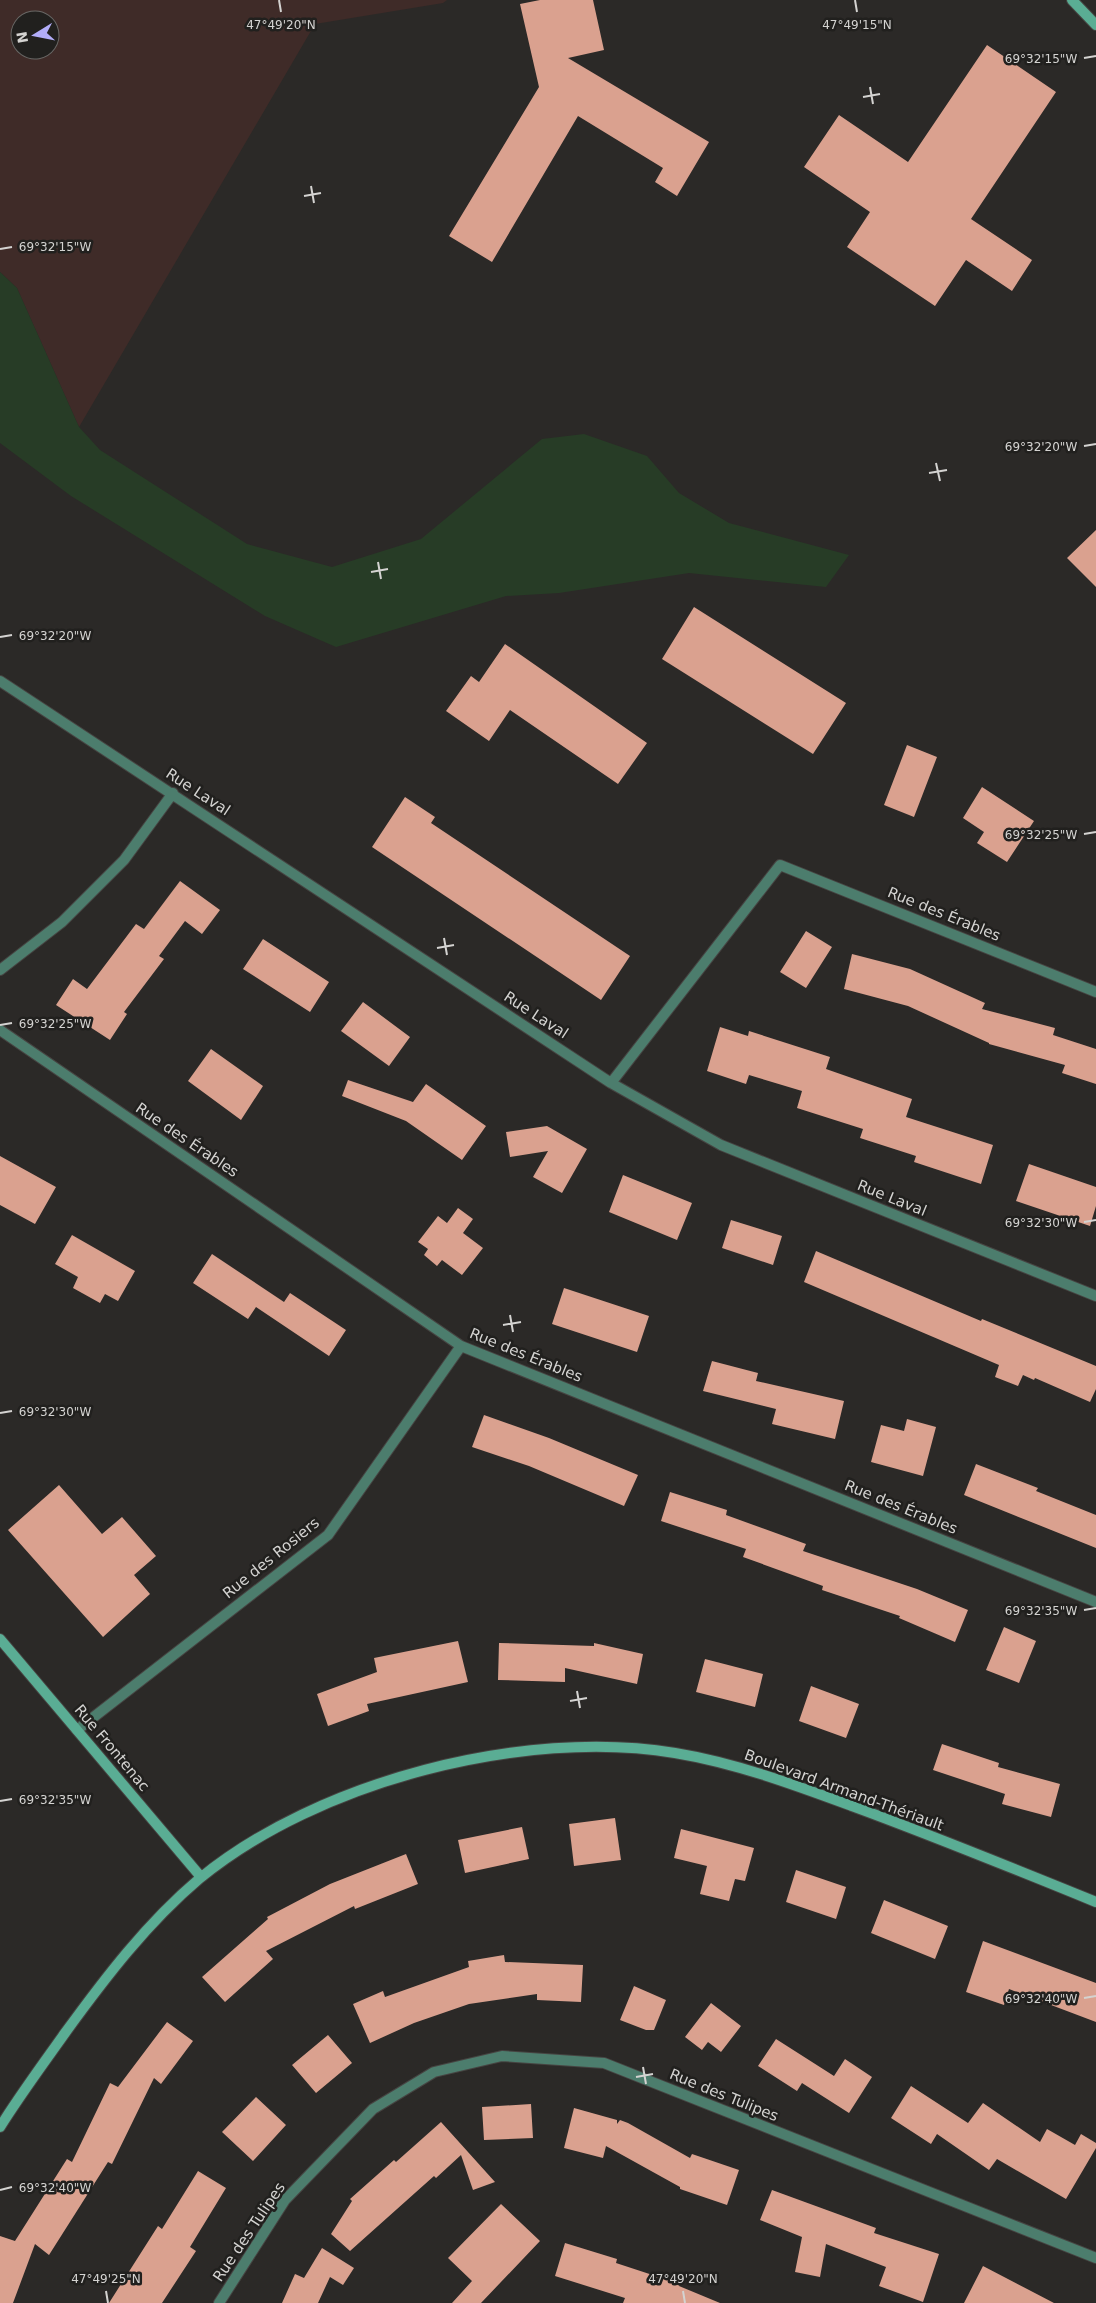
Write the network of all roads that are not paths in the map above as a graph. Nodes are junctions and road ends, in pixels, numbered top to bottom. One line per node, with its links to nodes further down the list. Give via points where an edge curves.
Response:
1 (1072, 0): 2 (street)
2 (1096, 25)
3 (0, 681): 4 (street, Rue Laval)
4 (173, 793): 5 (street, via 124,860 62,922); 8 (street, Rue Laval)
5 (0, 970)
6 (1096, 992): 8 (street, Rue des Érables, via 780,865)
7 (0, 1030): 10 (street, Rue des Érables)
8 (611, 1083): 9 (street, Rue Laval, via 721,1145)
9 (1096, 1296)
10 (461, 1346): 11 (street, Rue des Érables); 13 (street, Rue des Rosiers, via 328,1534)
11 (1096, 1602)
12 (0, 1639): 13 (street, Rue Frontenac)
13 (77, 1730): 14 (street, Rue Frontenac)
14 (202, 1877): 15 (street, Boulevard Armand-Thériault, via 286,1823 378,1784 472,1759 546,1749 606,1747 674,1753 728,1765 807,1789); 16 (street, Boulevard Armand-Thériault, via 174,1902 110,1972)
15 (1096, 1902)
16 (0, 2127)
17 (1096, 2258): 18 (street, Rue des Tulipes, via 604,2063 502,2056 434,2072 374,2109 285,2200)
18 (219, 2303)

